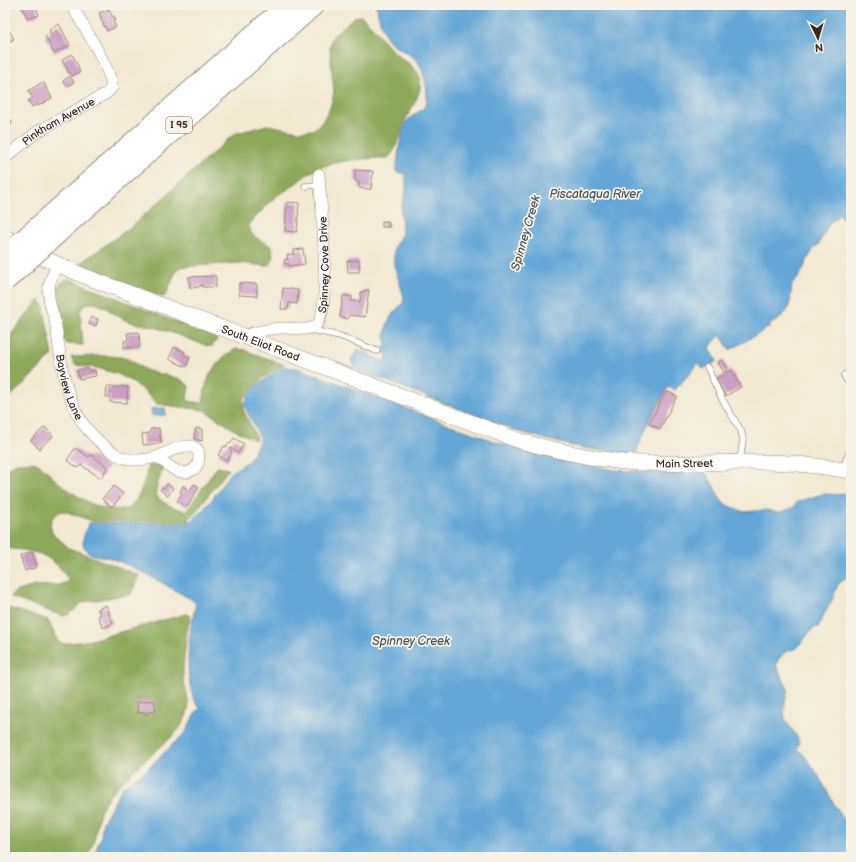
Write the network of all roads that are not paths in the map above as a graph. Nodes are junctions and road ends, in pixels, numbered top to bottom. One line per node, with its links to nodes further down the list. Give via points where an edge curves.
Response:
1 (71, 5): 4 (street, Pinkham Avenue, via 106,69 112,87 107,93 37,132)
2 (287, 5): 8 (highway, I 95, bridge)
3 (314, 5): 10 (highway, I 95, bridge)
4 (5, 158)
5 (319, 180): 6 (lane); 11 (street, Spinney Cove Drive, via 326,287 321,319 316,326)
6 (305, 186)
7 (5, 237): 9 (main road, South Eliot Road)
8 (5, 256)
9 (57, 265): 12 (main road, South Eliot Road); 19 (street, Bayview Lane, via 51,279 49,297 68,388 76,412 91,433 117,454 140,460)
10 (5, 281)
11 (308, 329): 12 (street, via 268,329); 13 (lane, via 344,337)
12 (242, 336): 17 (main road, South Eliot Road)
13 (377, 351)
14 (706, 367): 20 (lane, via 741,432 743,444)
15 (844, 375): 16 (lane)
16 (851, 388)
17 (520, 442): 20 (main road, Main Street, via 625,462)
18 (851, 448): 21 (lane)
19 (157, 457)
20 (740, 462): 21 (main road, Main Street, via 786,463)
21 (846, 471)

